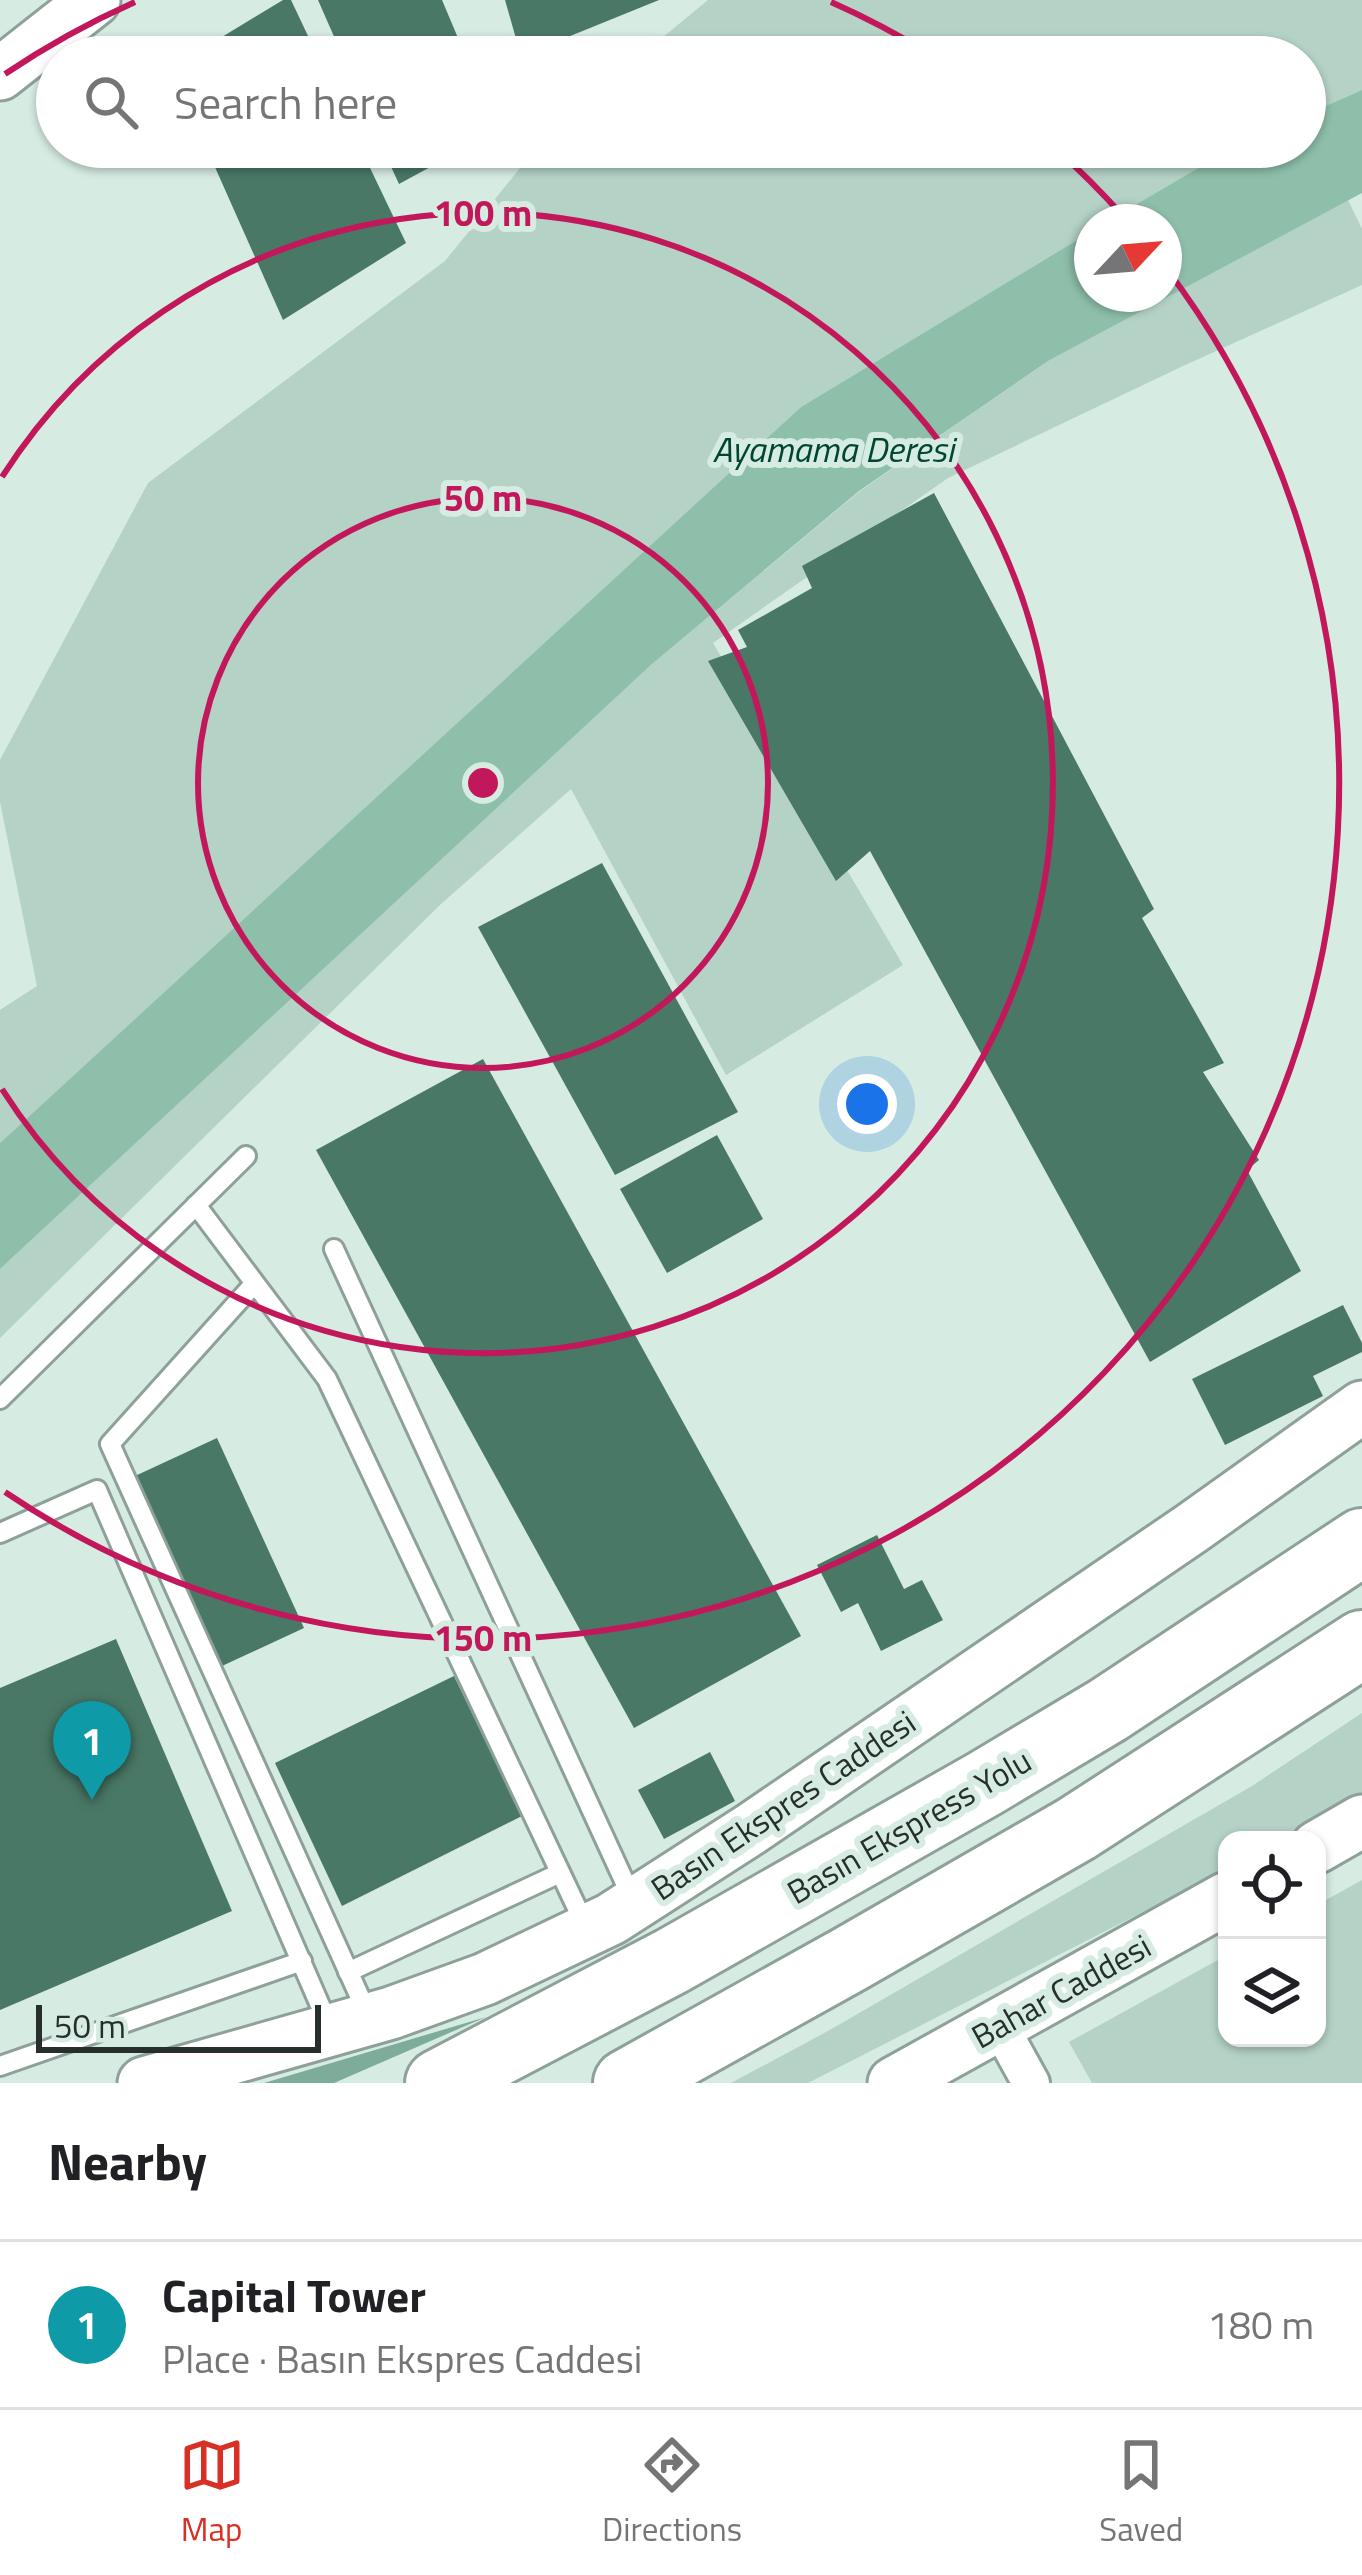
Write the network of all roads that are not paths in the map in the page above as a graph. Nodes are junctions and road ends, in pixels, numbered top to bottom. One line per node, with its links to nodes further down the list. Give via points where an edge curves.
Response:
1 (94, 0): 2 (main road)
2 (48, 36)
3 (36, 46): 4 (main road)
4 (0, 74)
5 (246, 1156): 6 (lane)
6 (196, 1205): 8 (lane); 9 (lane)
7 (334, 1249): 18 (lane)
8 (254, 1284): 16 (lane, via 327,1379); 21 (lane, via 110,1444)
9 (0, 1399)
10 (1362, 1407): 18 (main road, Basın Ekspres Caddesi)
11 (0, 1533): 20 (lane, via 97,1490)
12 (1362, 1542): 26 (highway, Basın Ekspress Yolu, via 1108,1711 965,1795)
13 (1362, 1644): 27 (highway, via 1076,1829)
14 (1362, 1821): 15 (main road)
15 (1326, 1842)
16 (560, 1873): 19 (lane); 21 (lane)
17 (1218, 1903): 23 (main road, Bahar Caddesi)
18 (635, 1904): 19 (main road, Basın Ekspres Caddesi)
19 (587, 1930): 22 (main road, Basın Ekspres Caddesi, via 485,1979)
20 (302, 1961): 22 (lane); 24 (lane)
21 (348, 1972): 22 (lane)
22 (351, 2025): 25 (main road, Basın Ekspres Caddesi)
23 (1000, 2025): 28 (main road, Bahar Caddesi); 29 (street)
24 (0, 2066)
25 (144, 2083)
26 (439, 2083)
27 (627, 2083)
28 (894, 2083)
29 (1031, 2083)

